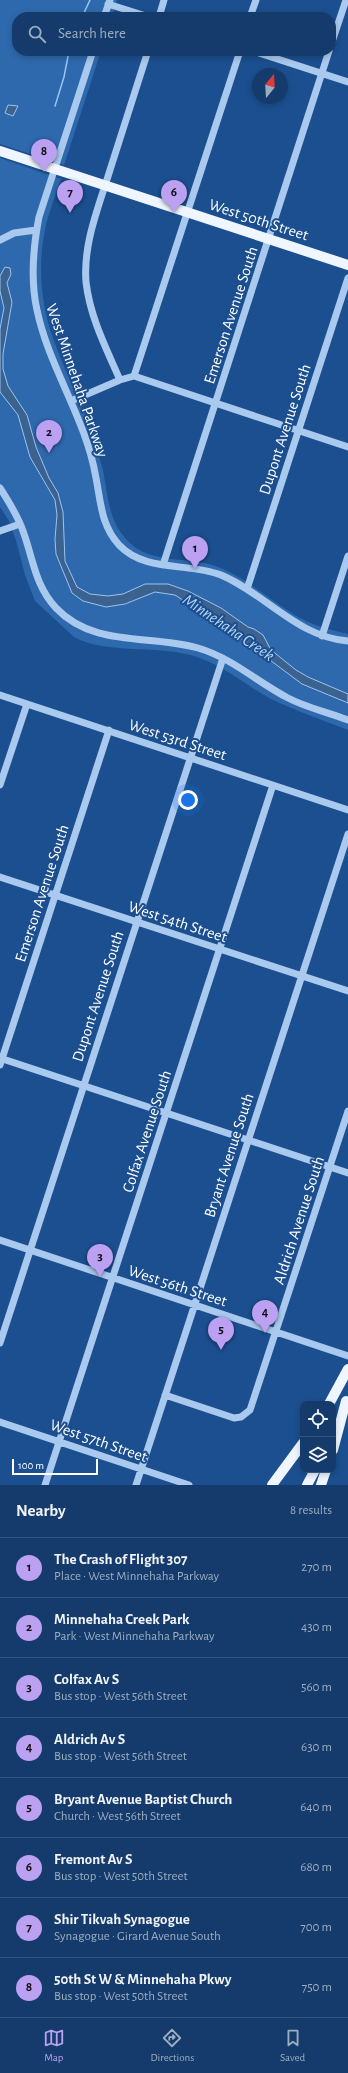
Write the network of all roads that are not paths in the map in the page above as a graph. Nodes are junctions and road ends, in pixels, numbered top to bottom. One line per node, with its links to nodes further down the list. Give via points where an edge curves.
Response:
1 (164, 0): 7 (street)
2 (256, 0): 8 (street)
3 (346, 0): 9 (street)
4 (109, 2): 5 (street); 6 (street)
5 (106, 12)
6 (136, 12)
7 (160, 12)
8 (252, 12)
9 (336, 30)
10 (91, 56): 18 (street, West Minnehaha Parkway)
11 (146, 56): 19 (street)
12 (238, 56): 20 (street)
13 (268, 56): 15 (street)
14 (327, 56): 15 (street, Emerson Avenue South)
15 (322, 74): 16 (street); 22 (street, Emerson Avenue South)
16 (348, 82)
17 (0, 151): 18 (main road, West 50th Street)
18 (54, 168): 19 (main road, West 50th Street); 21 (street, West Minnehaha Parkway)
19 (105, 185): 20 (main road, West 50th Street); 27 (street, via 89,242 86,282 100,335)
20 (187, 211): 22 (main road, West 50th Street); 26 (street)
21 (36, 230): 23 (street, via 14,233); 28 (street, West Minnehaha Parkway, via 32,264 37,310 48,348)
22 (269, 238): 24 (main road, West 50th Street); 29 (street, Emerson Avenue South)
23 (0, 240)
24 (348, 265)
25 (348, 278): 30 (street, Dupont Avenue South)
26 (134, 376): 27 (street); 29 (street)
27 (120, 380): 28 (street)
28 (71, 401): 36 (street, West Minnehaha Parkway, via 90,451 102,515 112,537 140,560)
29 (216, 403): 30 (street); 36 (street, Emerson Avenue South)
30 (299, 431): 31 (street); 37 (street, Dupont Avenue South)
31 (348, 447)
32 (0, 488): 33 (street)
33 (20, 524): 34 (street); 40 (street, via 39,583 48,599 70,621 103,636 184,644)
34 (0, 530)
35 (348, 556): 38 (street)
36 (163, 565): 37 (street, West Minnehaha Parkway, via 208,571)
37 (246, 589): 38 (street, West Minnehaha Parkway, via 285,617)
38 (322, 636): 39 (street, West Minnehaha Parkway)
39 (348, 641)
40 (223, 658): 43 (street, via 289,698); 45 (street, Dupont Avenue South)
41 (0, 695): 42 (street, West 53rd Street)
42 (27, 704): 44 (street, West 53rd Street); 46 (street)
43 (348, 720)
44 (109, 730): 45 (street, West 53rd Street); 51 (street, Emerson Avenue South)
45 (190, 758): 47 (street, West 53rd Street); 52 (street, Dupont Avenue South)
46 (0, 785)
47 (273, 785): 48 (street, West 53rd Street); 53 (street, Colfax Avenue South)
48 (348, 810)
49 (348, 834): 54 (street, Bryant Avenue South)
50 (0, 877): 51 (street, West 54th Street)
51 (54, 895): 52 (street, West 54th Street); 56 (street, Emerson Avenue South)
52 (136, 922): 53 (street, West 54th Street); 57 (street, Dupont Avenue South)
53 (219, 949): 54 (street, West 54th Street); 59 (street, Colfax Avenue South)
54 (301, 976): 55 (street, West 54th Street); 60 (street, Bryant Avenue South)
55 (348, 991)
56 (1, 1061): 57 (street)
57 (82, 1086): 59 (street); 64 (street, Dupont Avenue South)
58 (348, 1111): 61 (street, Aldrich Avenue South)
59 (167, 1113): 60 (street); 65 (street, Colfax Avenue South)
60 (248, 1140): 61 (street); 66 (street, Bryant Avenue South)
61 (330, 1167): 62 (street); 67 (street, Aldrich Avenue South)
62 (348, 1173)
63 (0, 1240): 64 (street, West 56th Street)
64 (30, 1251): 65 (street, West 56th Street); 68 (street, Dupont Avenue South)
65 (112, 1277): 66 (street, West 56th Street); 77 (street, Colfax Avenue South)
66 (194, 1304): 67 (street, West 56th Street); 71 (street, Bryant Avenue South)
67 (276, 1332): 69 (street, West 56th Street); 71 (street, Aldrich Avenue South, via 250,1410 241,1417 234,1418)
68 (0, 1343)
69 (348, 1356)
70 (348, 1369): 73 (main road)
71 (165, 1395): 79 (street, Bryant Avenue South)
72 (347, 1398): 75 (main road); 76 (main road)
73 (331, 1401)
74 (0, 1422): 77 (street, West 57th Street)
75 (336, 1426)
76 (336, 1439)
77 (60, 1442): 79 (street, West 57th Street); 82 (street, Colfax Avenue South)
78 (300, 1446): 85 (main road)
79 (141, 1469): 83 (street, Bryant Avenue South); 84 (street, West 57th Street)
80 (313, 1473): 86 (main road)
81 (325, 1473): 87 (main road)
82 (45, 1485)
83 (136, 1485)
84 (189, 1485)
85 (272, 1485)
86 (307, 1485)
87 (321, 1485)

